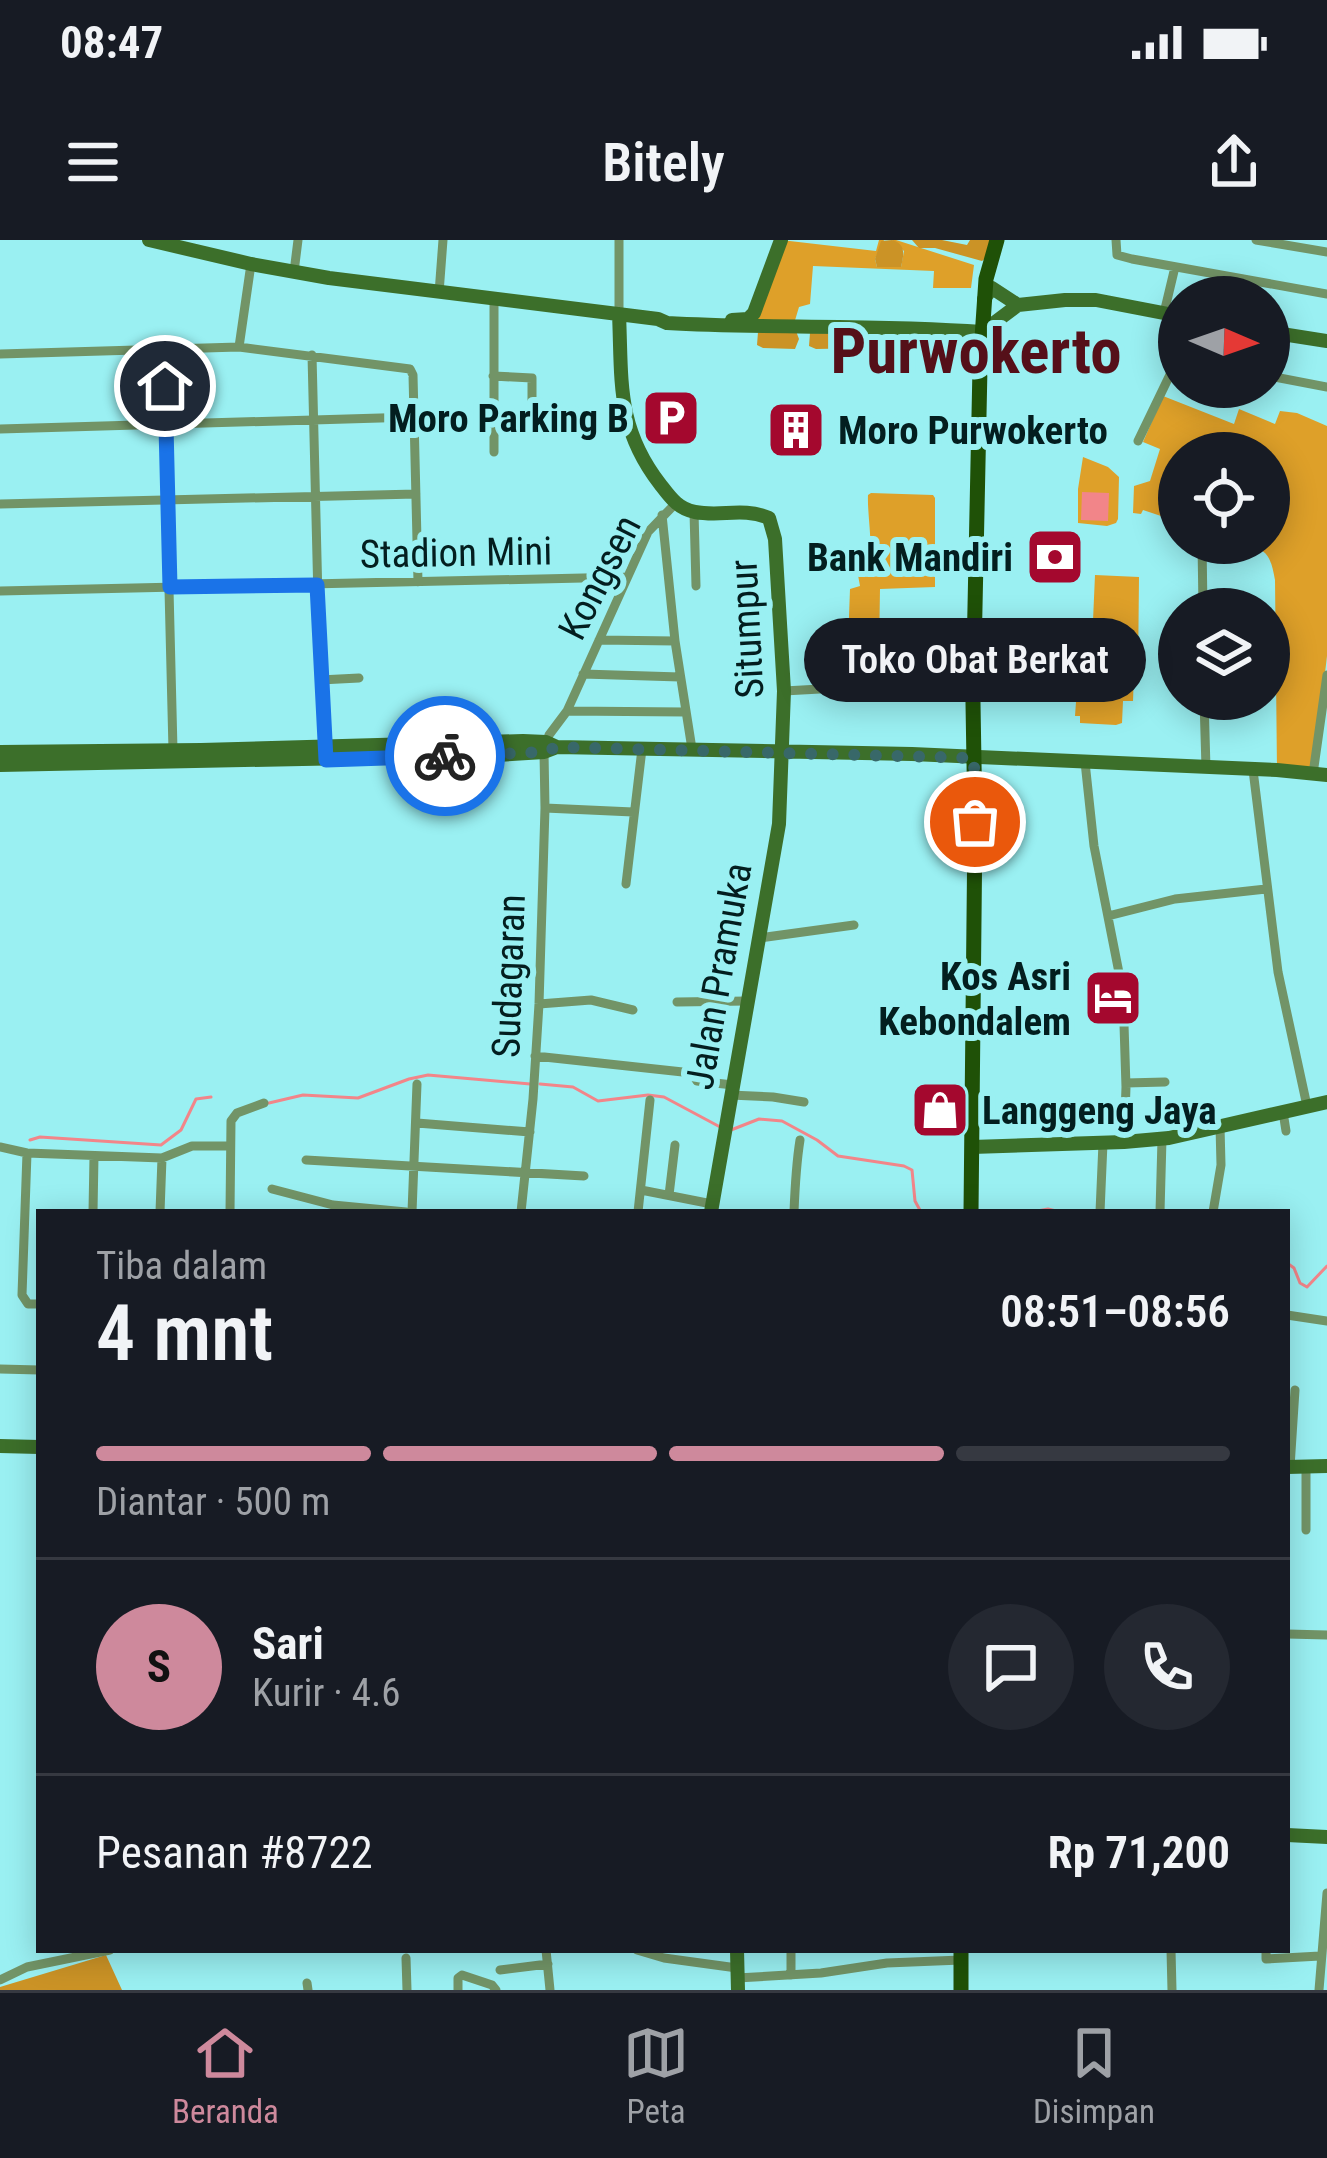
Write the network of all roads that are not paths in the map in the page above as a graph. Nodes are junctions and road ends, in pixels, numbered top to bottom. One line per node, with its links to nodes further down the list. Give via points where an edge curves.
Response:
1 (298, 240): 12 (street)
2 (443, 240): 14 (street)
3 (619, 240): 20 (street)
4 (780, 240): 21 (street)
5 (997, 240): 17 (main road)
6 (1116, 240): 11 (street, via 1117,255)
7 (1256, 240): 9 (street)
8 (160, 241): 10 (street)
9 (1327, 252)
10 (250, 264): 12 (street); 25 (street)
11 (1175, 267): 13 (street); 15 (street)
12 (294, 272): 14 (street)
13 (1174, 276)
14 (439, 293): 16 (street)
15 (1327, 294)
16 (494, 299): 20 (street); 29 (street)
17 (984, 299): 18 (street, via 992,288); 22 (main road)
18 (1018, 305): 19 (street, via 1096,300); 22 (street)
19 (1158, 312)
20 (620, 314): 21 (street); 46 (street, via 623,408 636,447)
21 (755, 324): 22 (street)
22 (982, 332): 74 (main road)
23 (1290, 336): 24 (street)
24 (1327, 341)
25 (239, 347): 26 (street); 28 (street)
26 (163, 348): 27 (street); 38 (street)
27 (0, 354)
28 (312, 355): 36 (street, via 410,369); 37 (street)
29 (493, 376): 33 (street); 34 (street, via 532,378)
30 (1290, 380): 31 (street)
31 (1327, 388)
32 (1158, 399): 40 (street)
33 (492, 414): 34 (street); 41 (street)
34 (532, 414): 35 (street)
35 (565, 414)
36 (414, 418): 37 (street); 42 (street)
37 (314, 421): 38 (street); 43 (street)
38 (166, 423): 39 (street); 44 (street)
39 (0, 429)
40 (1138, 440)
41 (494, 452)
42 (416, 494): 43 (street); 50 (street)
43 (316, 496): 44 (street); 51 (street)
44 (168, 499): 45 (street); 53 (street)
45 (0, 503)
46 (675, 504): 47 (street, Situmpur); 48 (street, Kongsen)
47 (694, 512): 52 (street); 63 (street, Situmpur, via 769,518)
48 (662, 515): 49 (street, Kongsen); 56 (street)
49 (626, 578): 50 (street, Stadion Mini); 55 (street, Kongsen)
50 (418, 582): 51 (street, Stadion Mini)
51 (317, 585): 53 (street, Stadion Mini); 61 (street)
52 (696, 586)
53 (170, 587): 54 (street, Stadion Mini); 67 (street)
54 (0, 591)
55 (599, 640): 56 (street); 57 (street, Kongsen)
56 (675, 641): 59 (street)
57 (584, 674): 59 (street); 64 (street, Kongsen)
58 (1327, 675): 79 (street)
59 (680, 677): 65 (street)
60 (359, 678): 61 (street)
61 (320, 680): 73 (street)
62 (838, 688): 63 (street)
63 (784, 691): 72 (street, Situmpur)
64 (567, 711): 65 (street); 68 (street, Kongsen)
65 (686, 712): 70 (street)
66 (1205, 720): 77 (street)
67 (173, 745): 71 (street); 73 (street)
68 (549, 747): 69 (street); 73 (street); 80 (street, Sudagaran)
69 (642, 749): 70 (street); 81 (street)
70 (692, 749): 72 (street)
71 (0, 752)
72 (782, 752): 74 (street); 86 (street, Jalan Pramuka)
73 (326, 753): 76 (street)
74 (974, 758): 75 (street); 113 (main road)
75 (1085, 762): 77 (street); 84 (street)
76 (0, 765)
77 (1206, 768): 78 (street)
78 (1253, 770): 79 (street); 83 (street)
79 (1320, 775)
80 (545, 808): 81 (street); 89 (street, Sudagaran)
81 (633, 812): 82 (street)
82 (626, 884)
83 (1266, 889): 84 (street); 100 (street)
84 (1108, 916): 93 (street, via 1124,993)
85 (854, 925): 86 (street)
86 (759, 938): 87 (street, Jalan Pramuka)
87 (748, 1001): 88 (street); 95 (street, Jalan Pramuka)
88 (677, 1002)
89 (538, 1004): 90 (street, via 591,1000); 91 (street, Sudagaran)
90 (633, 1010)
91 (535, 1056): 95 (street, via 692,1073); 105 (street, Sudagaran)
92 (1166, 1082): 93 (street)
93 (1126, 1083): 108 (street)
94 (417, 1084): 102 (street)
95 (732, 1090): 97 (street); 131 (street, Jalan Pramuka)
96 (650, 1100): 122 (street)
97 (804, 1102)
98 (1327, 1102): 100 (street)
99 (265, 1103): 112 (street, via 237,1113)
100 (1307, 1106): 101 (street)
101 (1283, 1112): 103 (street); 104 (street)
102 (417, 1123): 105 (street); 118 (street)
103 (1220, 1126): 106 (street); 136 (street)
104 (1286, 1131)
105 (530, 1132): 119 (street, Sudagaran)
106 (1162, 1139): 108 (street); 135 (street)
107 (800, 1141): 132 (street)
108 (1124, 1142): 109 (street)
109 (1102, 1143): 113 (street); 134 (street)
110 (675, 1145): 123 (street)
111 (0, 1147): 114 (street)
112 (229, 1147): 116 (street, via 192,1146); 126 (street)
113 (972, 1147): 133 (main road)
114 (27, 1153): 115 (street); 137 (street, via 22,1295)
115 (94, 1156): 116 (street); 124 (street)
116 (162, 1158): 125 (street)
117 (306, 1160): 118 (street)
118 (416, 1165): 119 (street); 128 (street)
119 (526, 1172): 120 (street); 129 (street, Sudagaran)
120 (584, 1176)
121 (272, 1189): 127 (street)
122 (641, 1190): 123 (street); 130 (street)
123 (669, 1195): 131 (street)
124 (93, 1209)
125 (160, 1209)
126 (230, 1209)
127 (376, 1209)
128 (409, 1209)
129 (521, 1209)
130 (638, 1209)
131 (712, 1209)
132 (794, 1209)
133 (970, 1209)
134 (1100, 1209)
135 (1160, 1209)
136 (1214, 1209)
137 (36, 1304)
138 (1290, 1316): 139 (street)
139 (1327, 1321)
140 (0, 1369): 141 (street)
141 (36, 1370)
142 (1295, 1390): 146 (street)
143 (0, 1446): 144 (street)
144 (36, 1447)
145 (1327, 1466): 146 (street)
146 (1294, 1467): 147 (street)
147 (1306, 1530)
148 (1290, 1634): 149 (street)
149 (1327, 1635)
150 (1290, 1835): 151 (street)
151 (1327, 1837)
152 (1327, 1893): 153 (street)
153 (1325, 1932): 162 (street)
154 (95, 1953): 170 (street)
155 (546, 1953): 165 (street)
156 (647, 1953): 169 (street)
157 (791, 1953): 168 (street)
158 (852, 1953): 166 (street)
159 (1171, 1953): 176 (street)
160 (1266, 1954): 162 (street); 164 (street)
161 (961, 1955): 166 (street); 175 (main road)
162 (1320, 1956): 177 (street)
163 (406, 1958): 171 (street)
164 (1251, 1958)
165 (548, 1964): 167 (street); 174 (street)
166 (851, 1968): 168 (street)
167 (500, 1970)
168 (791, 1975): 169 (street)
169 (737, 1979)
170 (0, 1980)
171 (407, 1990)
172 (458, 1990): 173 (street, via 462,1975)
173 (496, 1990)
174 (550, 1990)
175 (961, 1990)
176 (1172, 1990)
177 (1318, 1990)

